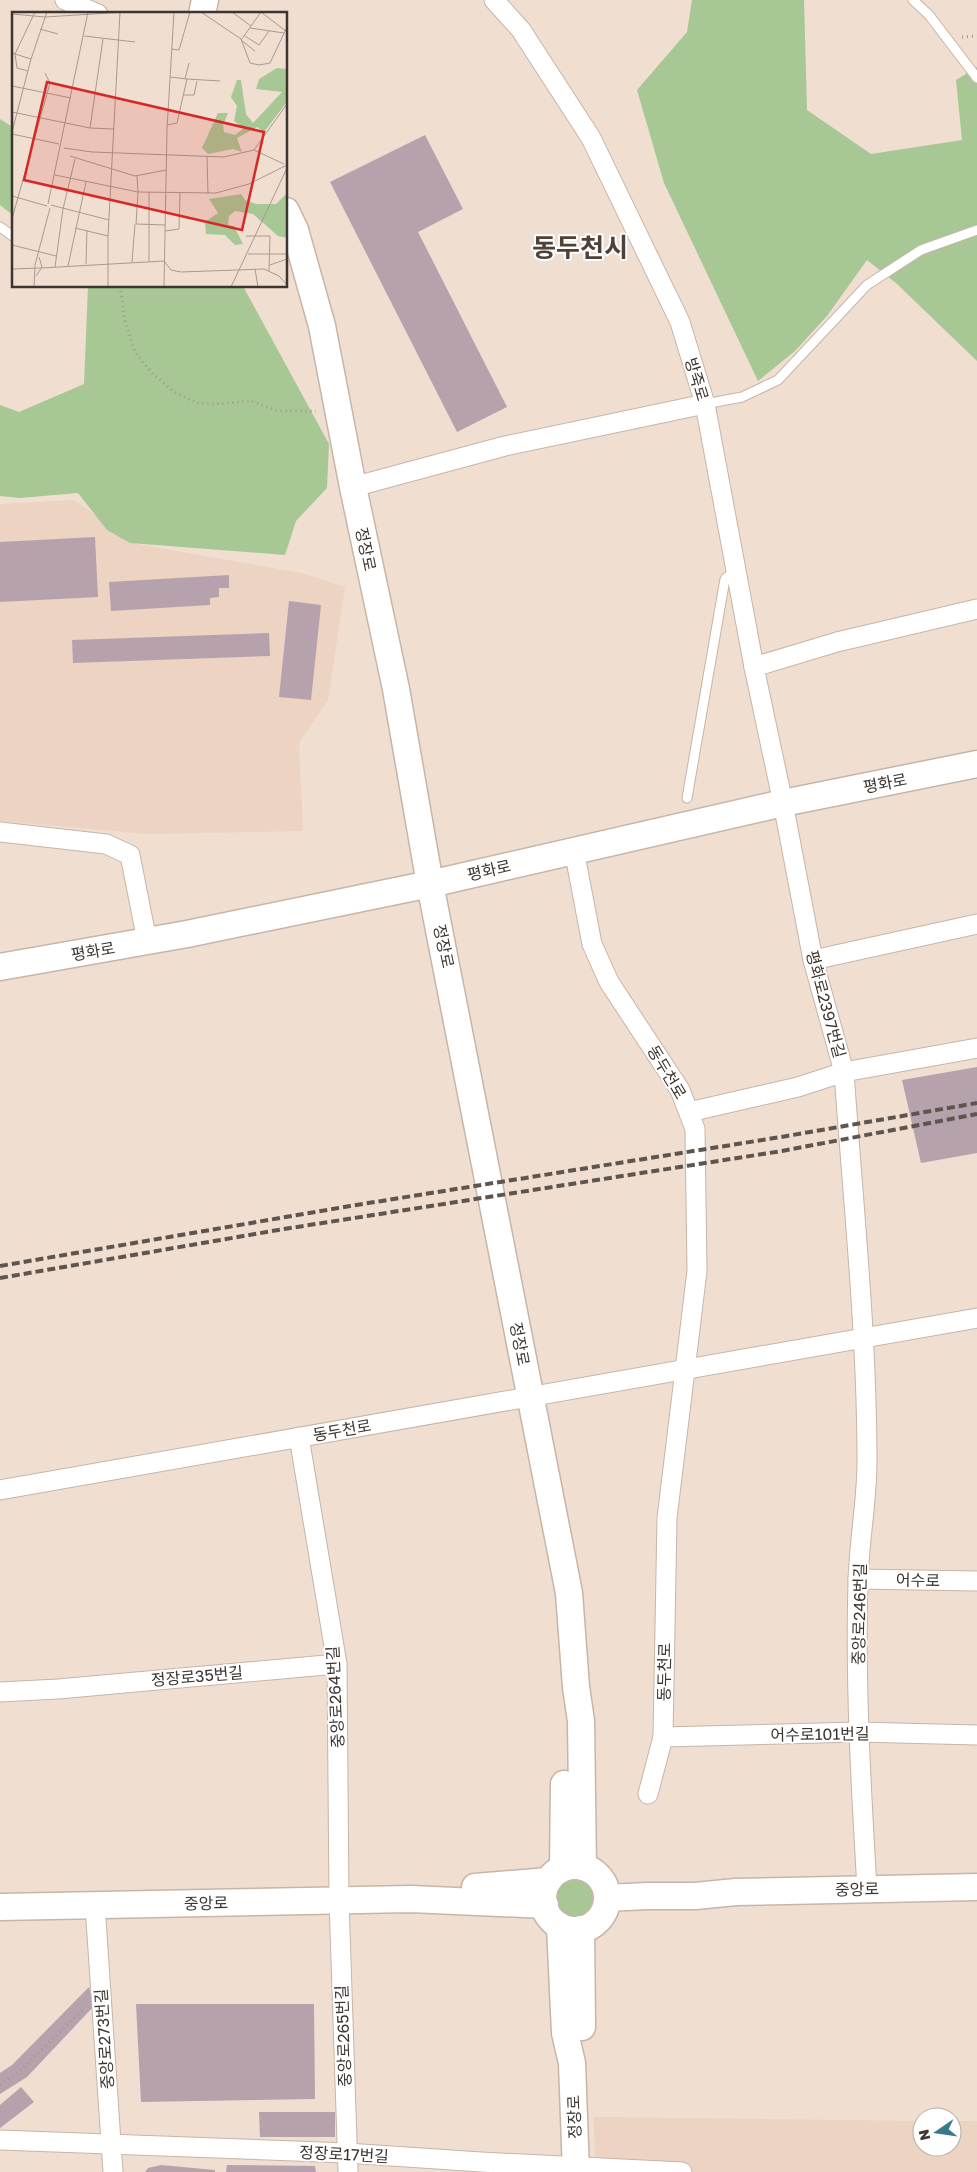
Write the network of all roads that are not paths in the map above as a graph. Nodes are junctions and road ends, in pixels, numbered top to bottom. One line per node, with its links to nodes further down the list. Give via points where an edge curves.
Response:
1 (65, 0): 4 (street)
2 (494, 0): 10 (street, 방죽로, via 521,30 591,138 680,322)
3 (913, 0): 5 (lane, via 929,15)
4 (93, 12)
5 (977, 78)
6 (288, 215): 11 (street, 정장로, via 322,326)
7 (0, 227): 9 (lane)
8 (977, 230): 10 (lane, via 921,250 867,285 778,380 742,398)
9 (12, 236)
10 (705, 404): 11 (street, via 505,446); 12 (street, 방죽로)
11 (352, 487): 20 (street, 정장로, via 396,689)
12 (736, 569): 14 (street, 방죽로); 16 (lane, via 725,580)
13 (977, 609): 14 (street, via 837,642)
14 (754, 667): 17 (street, 방죽로)
15 (977, 764): 17 (street, 평화로)
16 (687, 798)
17 (783, 803): 19 (street, 평화로); 23 (street, 평화로2397번길)
18 (0, 832): 22 (street, via 106,844 130,855)
19 (574, 850): 20 (street, 평화로); 27 (street, 동두천로, via 592,944 609,982 680,1090)
20 (430, 884): 22 (street, 평화로); 31 (street, 정장로)
21 (977, 924): 23 (street)
22 (147, 941): 24 (street, 평화로)
23 (813, 960): 26 (street, 평화로2397번길)
24 (0, 967)
25 (977, 1048): 26 (street, 평화로2397번길)
26 (844, 1072): 27 (street, via 798,1087); 29 (street)
27 (689, 1112): 30 (street, 동두천로, via 695,1128 697,1271)
28 (977, 1318): 29 (street, 동두천로)
29 (863, 1338): 30 (street, 동두천로); 34 (street, 중앙로246번길, via 867,1463)
30 (684, 1368): 31 (street, 동두천로); 39 (street, 동두천로, via 667,1518)
31 (530, 1396): 32 (street, 동두천로); 42 (street, 정장로, via 569,1593 576,1687 565,1726)
32 (299, 1438): 33 (street, 동두천로); 36 (street, 중앙로264번길)
33 (0, 1490)
34 (858, 1579): 35 (street, 어수로); 38 (street, 중앙로246번길)
35 (977, 1582)
36 (337, 1664): 37 (street, 정장로35번길); 45 (street, 중앙로264번길)
37 (0, 1692)
38 (858, 1732): 39 (street, 어수로101번길); 40 (street, 어수로101번길); 44 (street, 중앙로246번길)
39 (663, 1736): 41 (street, 동두천로)
40 (977, 1736)
41 (648, 1794)
42 (574, 1883): 44 (street, 중앙로, via 647,1896); 45 (street, 중앙로, via 411,1899); 48 (street, via 552,1919); 48 (street, via 605,1909 591,1925)
43 (977, 1888): 44 (street, 중앙로)
44 (867, 1889)
45 (339, 1900): 46 (street, 중앙로); 51 (street, 중앙로265번길)
46 (95, 1905): 47 (street, 중앙로); 50 (street, 중앙로273번길)
47 (0, 1907)
48 (571, 1927): 52 (street, 정장로, via 565,2033 572,2063)
49 (0, 2140): 50 (street, 정장로17번길)
50 (112, 2144): 51 (street, 정장로17번길); 53 (street, 중앙로273번길)
51 (347, 2153): 52 (street, 정장로17번길); 54 (street, 중앙로265번길)
52 (576, 2170): 55 (street, 정장로17번길)
53 (113, 2172)
54 (348, 2172)
55 (682, 2172)

